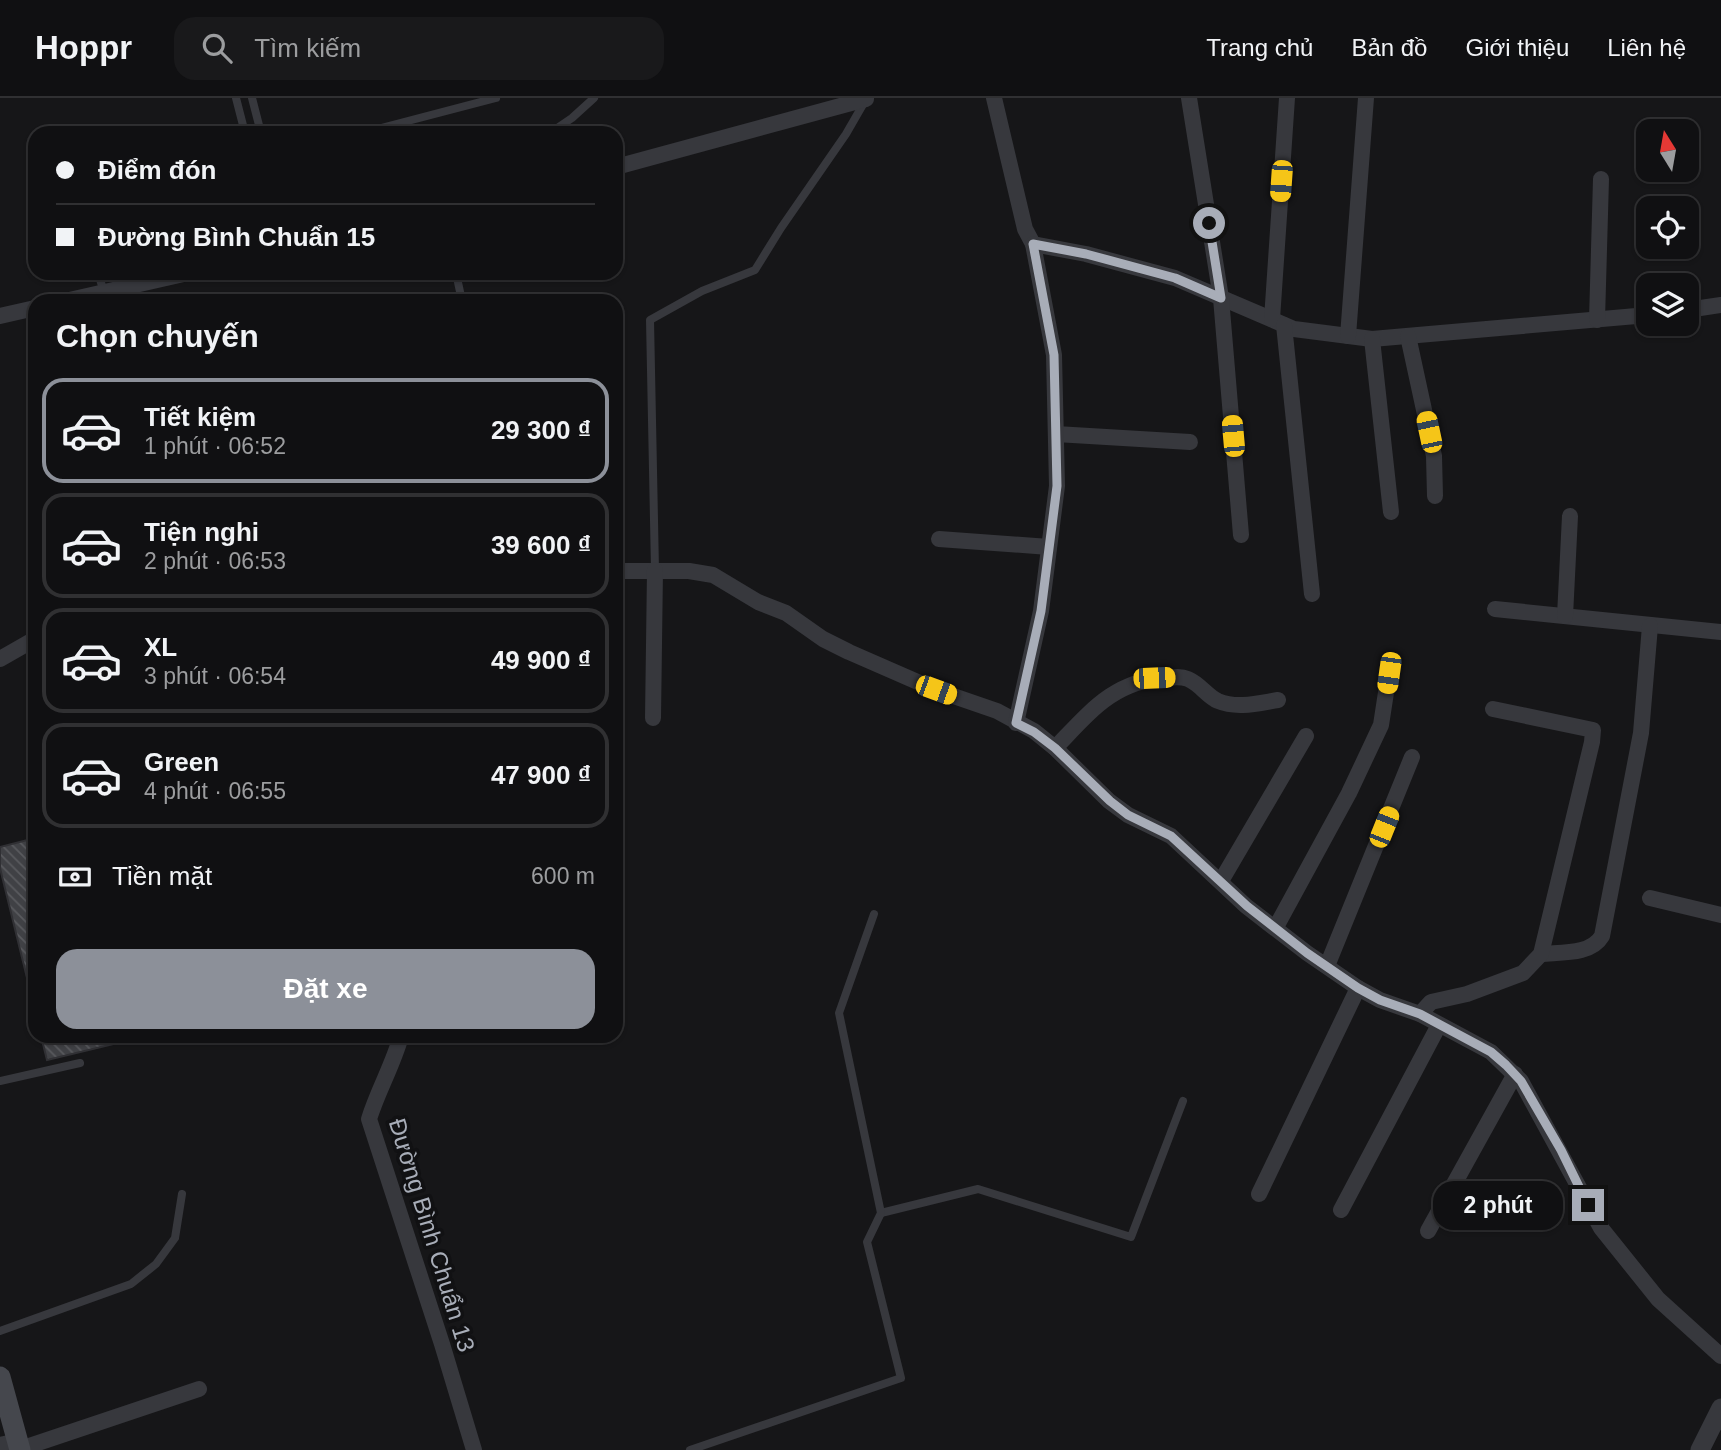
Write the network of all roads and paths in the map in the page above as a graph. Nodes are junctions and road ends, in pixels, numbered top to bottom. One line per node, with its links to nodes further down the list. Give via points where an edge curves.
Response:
1 (236, 98): 10 (lane)
2 (252, 98): 11 (lane)
3 (496, 98): 12 (lane)
4 (594, 98): 13 (lane)
5 (994, 98): 16 (street, via 1025,229)
6 (1189, 98): 21 (street)
7 (1287, 98): 28 (street)
8 (1366, 98): 29 (street)
9 (866, 99): 14 (street); 40 (lane, via 755,270 702,291 650,320)
10 (243, 126)
11 (259, 126)
12 (389, 126)
13 (560, 126)
14 (623, 165)
15 (1601, 179): 27 (street)
16 (1033, 244): 21 (street, via 1175,278); 32 (street, via 1054,355)
17 (100, 280): 19 (lane)
18 (157, 280): 19 (street)
19 (104, 292): 20 (street)
20 (95, 294)
21 (1221, 298): 28 (street); 37 (street)
22 (1721, 305): 23 (street)
23 (1699, 308)
24 (28, 310): 25 (street)
25 (0, 316)
26 (1636, 316): 27 (street)
27 (1597, 320): 30 (street)
28 (1278, 322): 29 (street, via 1294,329); 42 (street)
29 (1348, 336): 31 (street)
30 (1408, 336): 31 (street); 34 (street, via 1434,456)
31 (1372, 339): 35 (street)
32 (1056, 434): 33 (street); 39 (street, via 1057,486)
33 (1190, 442)
34 (1435, 496)
35 (1391, 512)
36 (1570, 516): 44 (street)
37 (1241, 535)
38 (939, 539): 39 (street)
39 (1049, 547): 53 (street, via 1041,611)
40 (656, 570): 41 (street); 52 (street); 53 (street, via 713,575 849,652 997,711)
41 (623, 571)
42 (1311, 594)
43 (1495, 609): 44 (street)
44 (1564, 616): 45 (street)
45 (1650, 626): 46 (street); 62 (street, via 1641,733 1602,936 1597,945 1584,949)
46 (1721, 632)
47 (28, 643): 48 (street)
48 (0, 659)
49 (1389, 673): 61 (street, via 1381,726)
50 (1278, 700): 55 (street, via 1244,705 1217,701 1199,684 1183,677 1154,678 1124,686 1102,700)
51 (1493, 709): 62 (street, via 1593,730)
52 (653, 718)
53 (1016, 723): 55 (street)
54 (1306, 736): 57 (street)
55 (1055, 748): 57 (street, via 1110,801 1171,836)
56 (1412, 757): 63 (street)
57 (1221, 881): 61 (street)
58 (1650, 898): 60 (street)
59 (874, 914): 75 (lane, via 839,1013)
60 (1721, 915)
61 (1276, 927): 63 (street)
62 (1541, 954): 65 (street, via 1523,973 1430,1002)
63 (1327, 966): 64 (street)
64 (1358, 988): 65 (street); 73 (street)
65 (1420, 1014): 66 (street)
66 (1439, 1025): 69 (street, via 1491,1052); 74 (street)
67 (399, 1043): 83 (street, Đường Bình Chuẩn 13, via 369,1119)
68 (80, 1063): 70 (lane)
69 (1515, 1074): 76 (street); 78 (street, via 1601,1228 1658,1299)
70 (0, 1081)
71 (1184, 1101): 75 (lane, via 1131,1237 978,1189)
72 (182, 1194): 77 (lane, via 175,1238 156,1264 131,1284)
73 (1259, 1194)
74 (1341, 1210)
75 (881, 1213): 84 (lane, via 867,1242 901,1378)
76 (1427, 1231)
77 (0, 1331)
78 (1721, 1356)
79 (0, 1377): 82 (main road)
80 (199, 1389): 82 (street)
81 (1721, 1408): 85 (street)
82 (14, 1446)
83 (474, 1450)
84 (690, 1450)
85 (1700, 1450)

